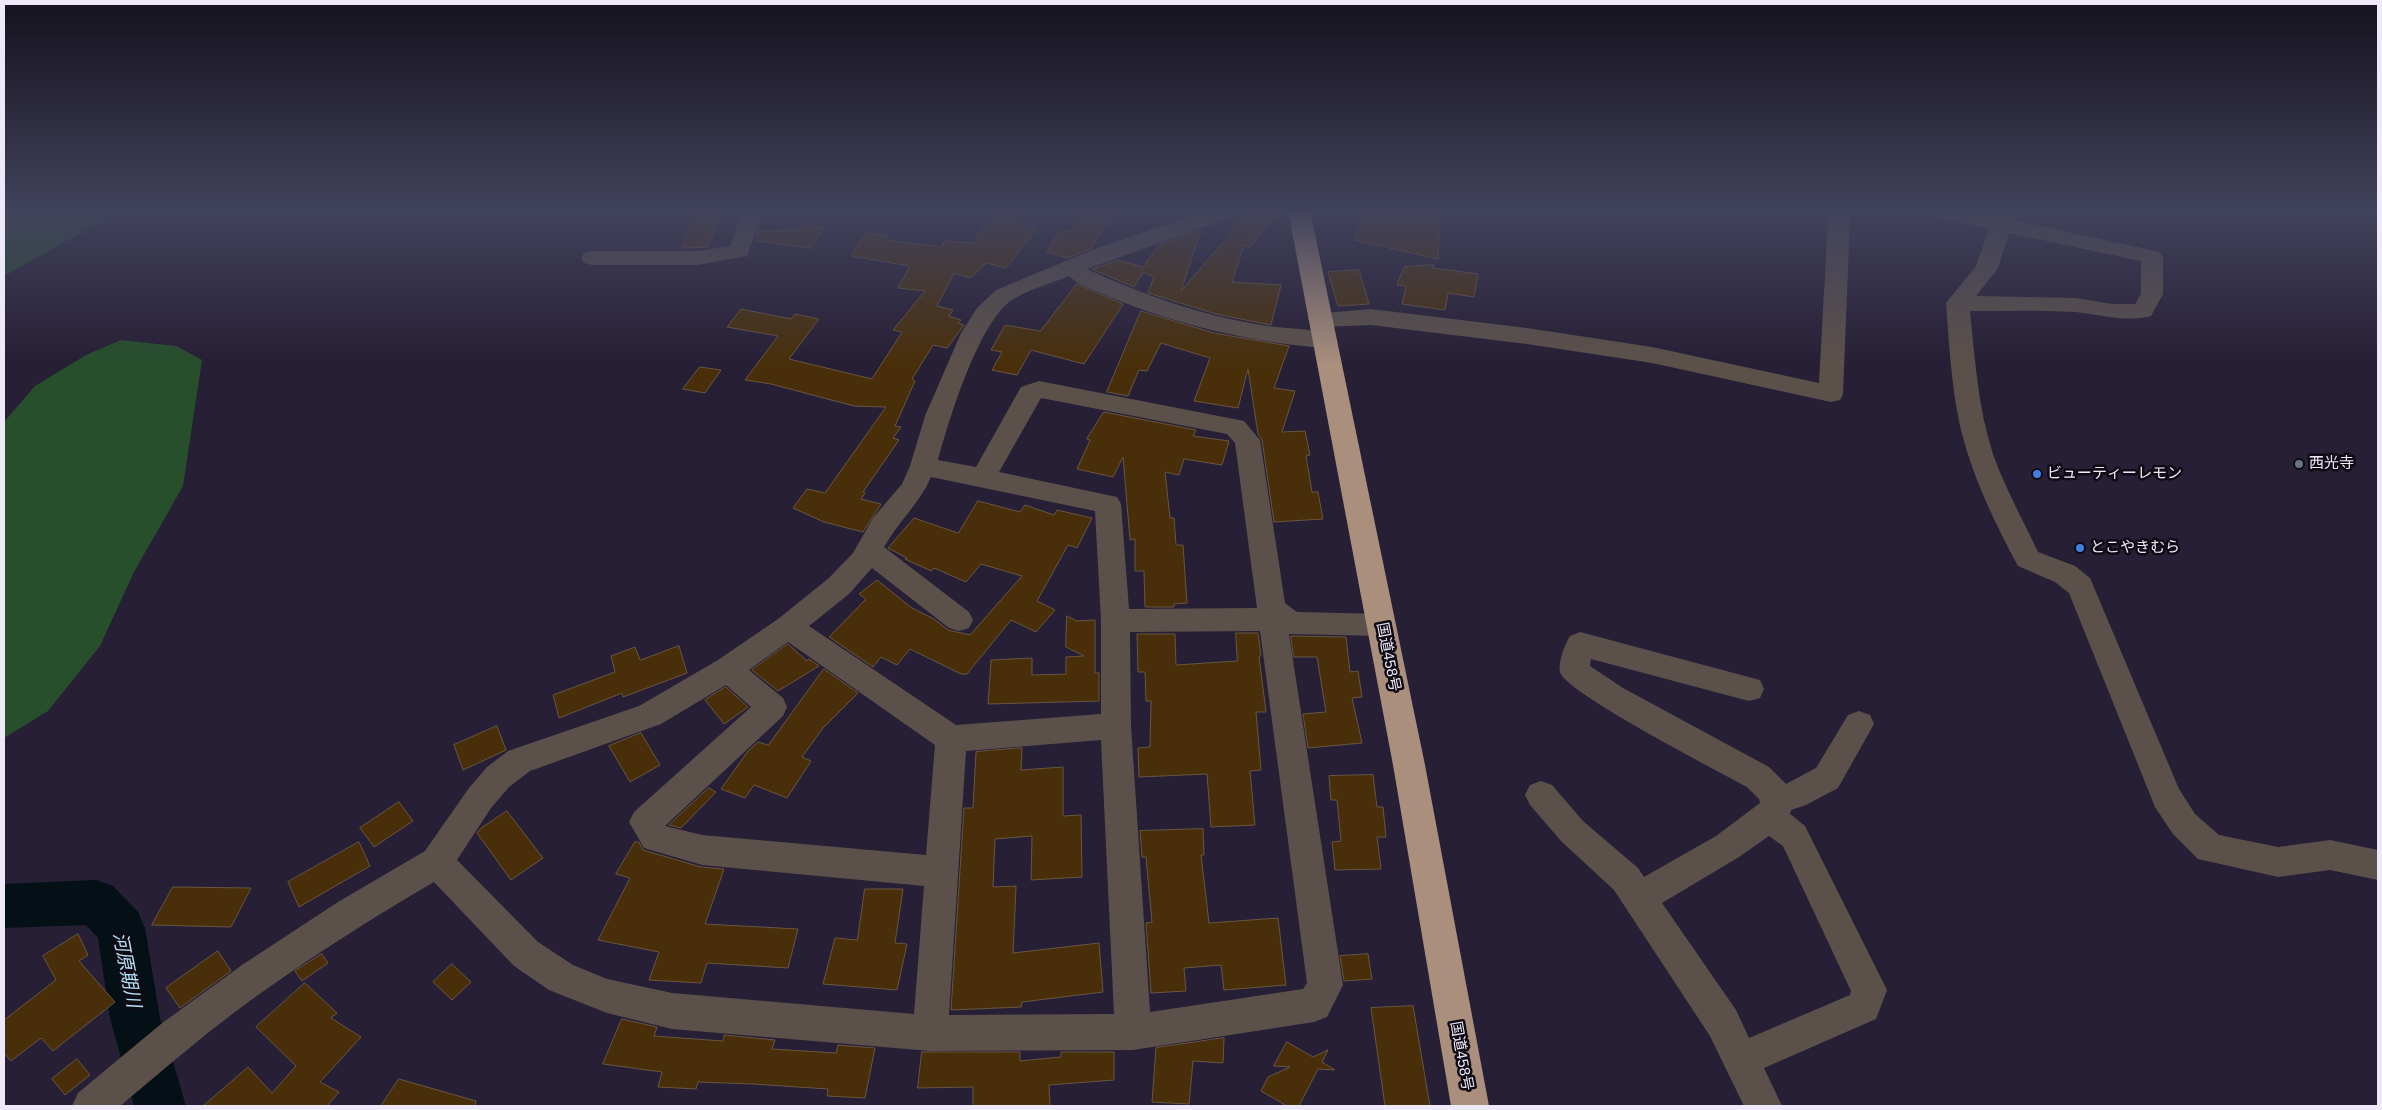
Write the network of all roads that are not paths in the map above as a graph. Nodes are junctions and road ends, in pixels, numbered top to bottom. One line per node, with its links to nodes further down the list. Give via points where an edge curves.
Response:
1 (1086, 262): 6 (street)
2 (1309, 262): 8 (highway, 国道458号)
3 (1837, 262): 8 (street, via 1830,394 1652,355 1371,316)
4 (1989, 262): 7 (street)
5 (2152, 262): 7 (street, via 2152,294 2143,311 2112,311 2076,304)
6 (1075, 267): 8 (street, via 1078,273 1107,288 1161,308 1289,338); 9 (street, via 1004,295 985,312 938,416)
7 (1958, 303): 25 (street, via 1968,405 1985,467 2028,559 2066,574 2080,586 2166,797 2184,824 2210,848 2278,862 2330,856)
8 (1322, 330): 15 (highway, 国道458号)
9 (924, 466): 10 (street); 11 (street)
10 (983, 478): 12 (street, via 1030,393 1039,389 1235,428 1247,440); 14 (street, via 1108,504)
11 (869, 550): 13 (street); 16 (street, via 864,560 839,586)
12 (1273, 615): 14 (street); 15 (street, via 1292,623); 28 (street, via 1325,985 1314,1005)
13 (959, 620)
14 (1115, 621): 20 (street)
15 (1381, 625): 32 (highway, 国道458号)
16 (788, 627): 17 (street); 21 (street)
17 (728, 668): 24 (street, via 650,715 519,761 498,777 480,798); 26 (street, via 772,706 645,822 655,838 702,850)
18 (1749, 689): 23 (street, via 1580,644 1574,671 1612,697 1758,776 1775,793)
19 (1859, 724): 23 (street, via 1827,778)
20 (1116, 726): 21 (street); 28 (street)
21 (951, 739): 26 (street)
22 (1541, 795): 27 (street, via 1572,831 1626,879)
23 (1772, 809): 27 (street, via 1762,824 1662,882); 30 (street, via 1794,836 1869,990 1863,1007)
24 (436, 862): 29 (street, via 526,954 561,978 607,996 672,1011); 31 (street, via 254,977 174,1037)
25 (2378, 865)
26 (941, 872): 29 (street)
27 (1640, 899): 30 (street, via 1723,1024)
28 (1133, 1032): 29 (street)
29 (930, 1033)
30 (1741, 1060): 33 (street)
31 (91, 1106)
32 (1470, 1106)
33 (1763, 1106)

